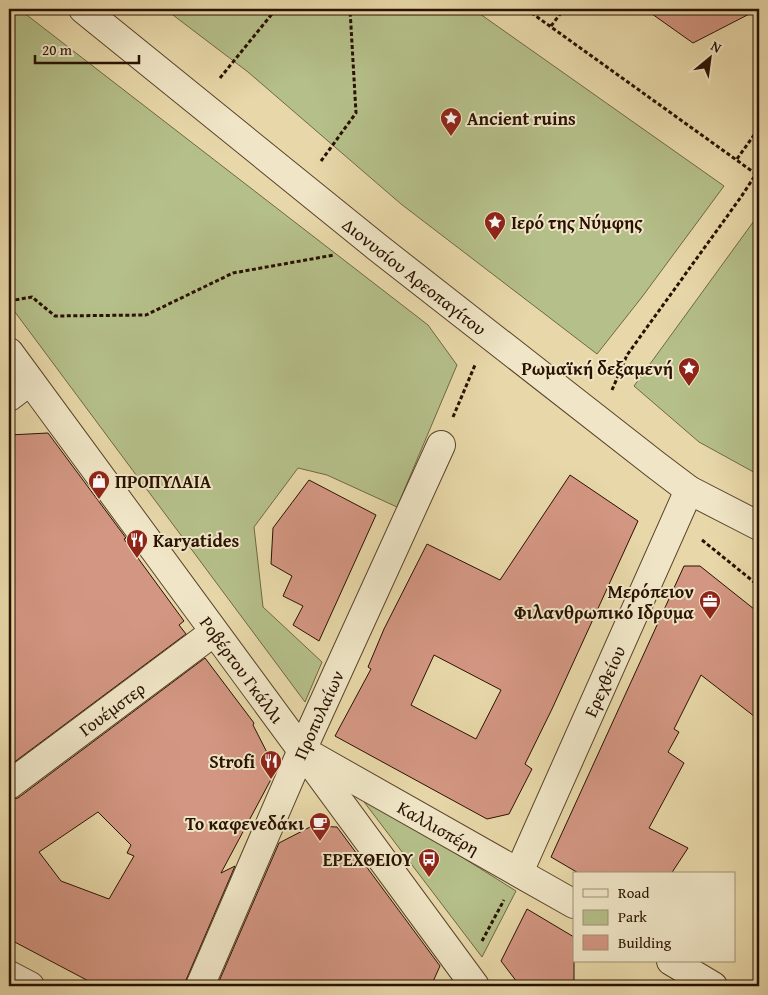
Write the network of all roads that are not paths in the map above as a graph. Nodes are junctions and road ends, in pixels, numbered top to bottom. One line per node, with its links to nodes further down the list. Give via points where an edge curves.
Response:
1 (83, 9): 6 (street, Διονυσίου Αρεοπαγίτου, via 377,247)
2 (9, 352): 3 (street, Ροβέρτου Γκάλλι)
3 (30, 381): 4 (street); 8 (street, Ροβέρτου Γκάλλι)
4 (9, 397)
5 (441, 445): 9 (street, Προπυλαίων)
6 (689, 490): 7 (street, Διονυσίου Αρεοπαγίτου); 11 (street, Ερεχθείου)
7 (759, 526)
8 (214, 632): 9 (street, Ροβέρτου Γκάλλι); 10 (street, Γουέμστερ)
9 (302, 750): 11 (street, Καλλισπέρη); 15 (street, Ροβέρτου Γκάλλι); 17 (street, Προπυλαίων)
10 (9, 785)
11 (519, 872): 12 (street, Καλλισπέρη)
12 (573, 903)
13 (672, 962): 18 (street)
14 (9, 975): 16 (street)
15 (466, 981)
16 (30, 986)
17 (200, 986)
18 (713, 986)

